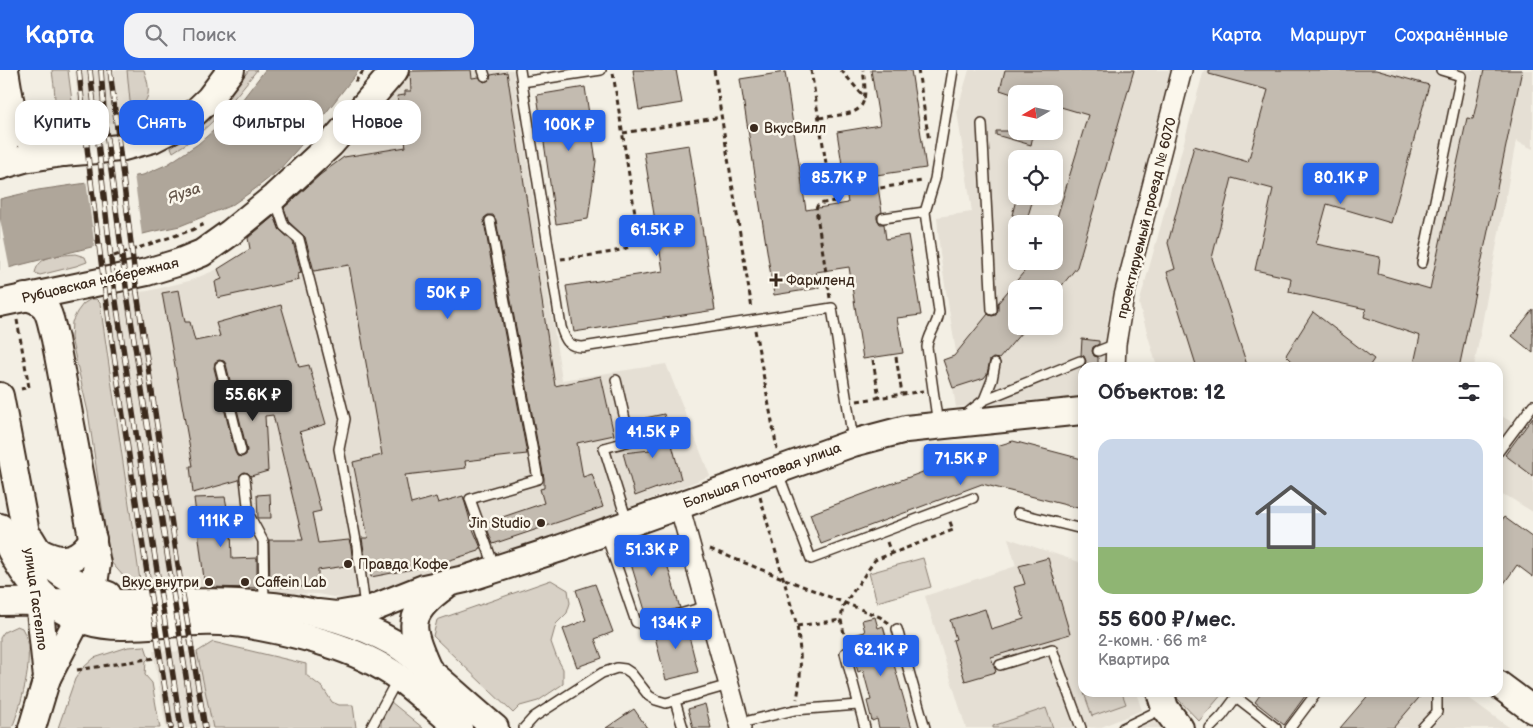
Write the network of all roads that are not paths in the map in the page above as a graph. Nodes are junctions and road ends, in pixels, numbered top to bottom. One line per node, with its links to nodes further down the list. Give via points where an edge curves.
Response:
1 (5, 70): 10 (main road)
2 (231, 70): 13 (main road, via 209,99 184,123 153,139 120,148)
3 (394, 70): 15 (main road, Рубцовская набережная, via 331,144)
4 (520, 70): 9 (lane)
5 (601, 70): 9 (lane)
6 (953, 70): 16 (lane)
7 (1182, 70): 24 (street, проектируемый проезд № 6070, via 1124,296)
8 (1441, 70): 19 (lane, via 1461,76)
9 (522, 82): 36 (lane, via 560,327 565,340 575,347 832,308)
10 (12, 106): 12 (main road, via 11,128); 13 (main road, via 29,138)
11 (982, 124): 22 (lane)
12 (0, 153)
13 (63, 153): 14 (main road)
14 (0, 166)
15 (274, 197): 20 (main road, Рубцовская набережная, via 202,253 147,272); 58 (lane, via 284,226 299,239 345,419 339,449)
16 (925, 212): 17 (lane); 35 (lane, via 939,312 927,347 933,389)
17 (883, 218)
18 (490, 221): 49 (lane, via 538,479 470,499)
19 (1422, 262)
20 (91, 283): 21 (main road, Рубцовская набережная); 23 (main road, via 71,292 61,304 57,311)
21 (14, 307): 23 (main road, via 36,299 42,303 48,312)
22 (992, 310)
23 (55, 339): 48 (main road)
24 (1116, 344): 25 (lane); 27 (street, проектируемый проезд № 6070)
25 (1098, 351)
26 (1080, 361): 32 (lane)
27 (1115, 362)
28 (995, 364): 32 (lane)
29 (220, 366): 38 (lane)
30 (616, 380): 45 (lane, via 630,441 604,448)
31 (11, 392): 44 (main road)
32 (984, 400): 35 (lane)
33 (1533, 405): 37 (lane)
34 (1078, 411): 35 (main road, Большая Почтовая улица)
35 (946, 424): 36 (main road, Большая Почтовая улица, via 906,429)
36 (853, 443): 39 (main road, Большая Почтовая улица)
37 (1503, 445)
38 (240, 451)
39 (779, 470): 41 (lane, via 810,559); 42 (main road, Большая Почтовая улица)
40 (244, 478): 55 (lane, via 249,515 262,541)
41 (973, 498)
42 (679, 506): 45 (main road, Большая Почтовая улица); 56 (street)
43 (1018, 513): 46 (lane)
44 (12, 524): 47 (main road); 51 (main road, улица Гастелло)
45 (616, 528): 49 (main road, Большая Почтовая улица); 56 (lane, via 636,622 643,625)
46 (1078, 528)
47 (40, 552): 48 (main road, via 64,560 86,550); 53 (main road, via 62,576 78,584)
48 (95, 552): 53 (main road); 54 (main road, via 103,576 124,596)
49 (495, 569): 50 (main road, Большая Почтовая улица)
50 (452, 582): 58 (main road, Большая Почтовая улица); 64 (main road, via 426,601 414,622 417,644)
51 (42, 597): 52 (main road); 53 (main road); 57 (main road); 65 (main road, улица Гастелло)
52 (0, 602)
53 (85, 603): 54 (main road); 59 (main road, via 102,625); 65 (main road)
54 (138, 603): 55 (main road, via 226,601)
55 (264, 604): 58 (main road)
56 (707, 606): 67 (street)
57 (0, 620)
58 (367, 620): 61 (main road, Большая Почтовая улица, via 356,636); 64 (main road)
59 (124, 626): 61 (main road, via 222,622 247,624); 65 (main road, улица Гастелло, via 100,634 84,644)
60 (897, 629): 85 (lane)
61 (310, 638): 66 (main road, via 375,664)
62 (845, 653): 74 (lane)
63 (1000, 665): 86 (lane, via 1052,649)
64 (428, 670): 81 (main road)
65 (47, 678): 78 (main road, улица Гастелло)
66 (399, 678): 79 (lane); 80 (main road)
67 (729, 685): 73 (lane); 77 (street)
68 (1503, 688): 76 (main road)
69 (1236, 697): 88 (lane)
70 (1240, 697): 89 (lane)
71 (1313, 697): 90 (lane)
72 (1437, 697): 91 (lane, via 1436,712)
73 (675, 701): 82 (lane, via 656,700 631,673 617,668 602,673 534,717); 83 (lane)
74 (858, 705): 77 (lane, via 794,710); 84 (lane)
75 (1168, 710): 87 (lane)
76 (1533, 710)
77 (741, 726)
78 (32, 728)
79 (371, 728)
80 (459, 728)
81 (495, 728)
82 (524, 728)
83 (683, 728)
84 (865, 728)
85 (926, 728)
86 (1081, 728)
87 (1124, 728)
88 (1210, 728)
89 (1276, 728)
90 (1290, 728)
91 (1422, 728)

